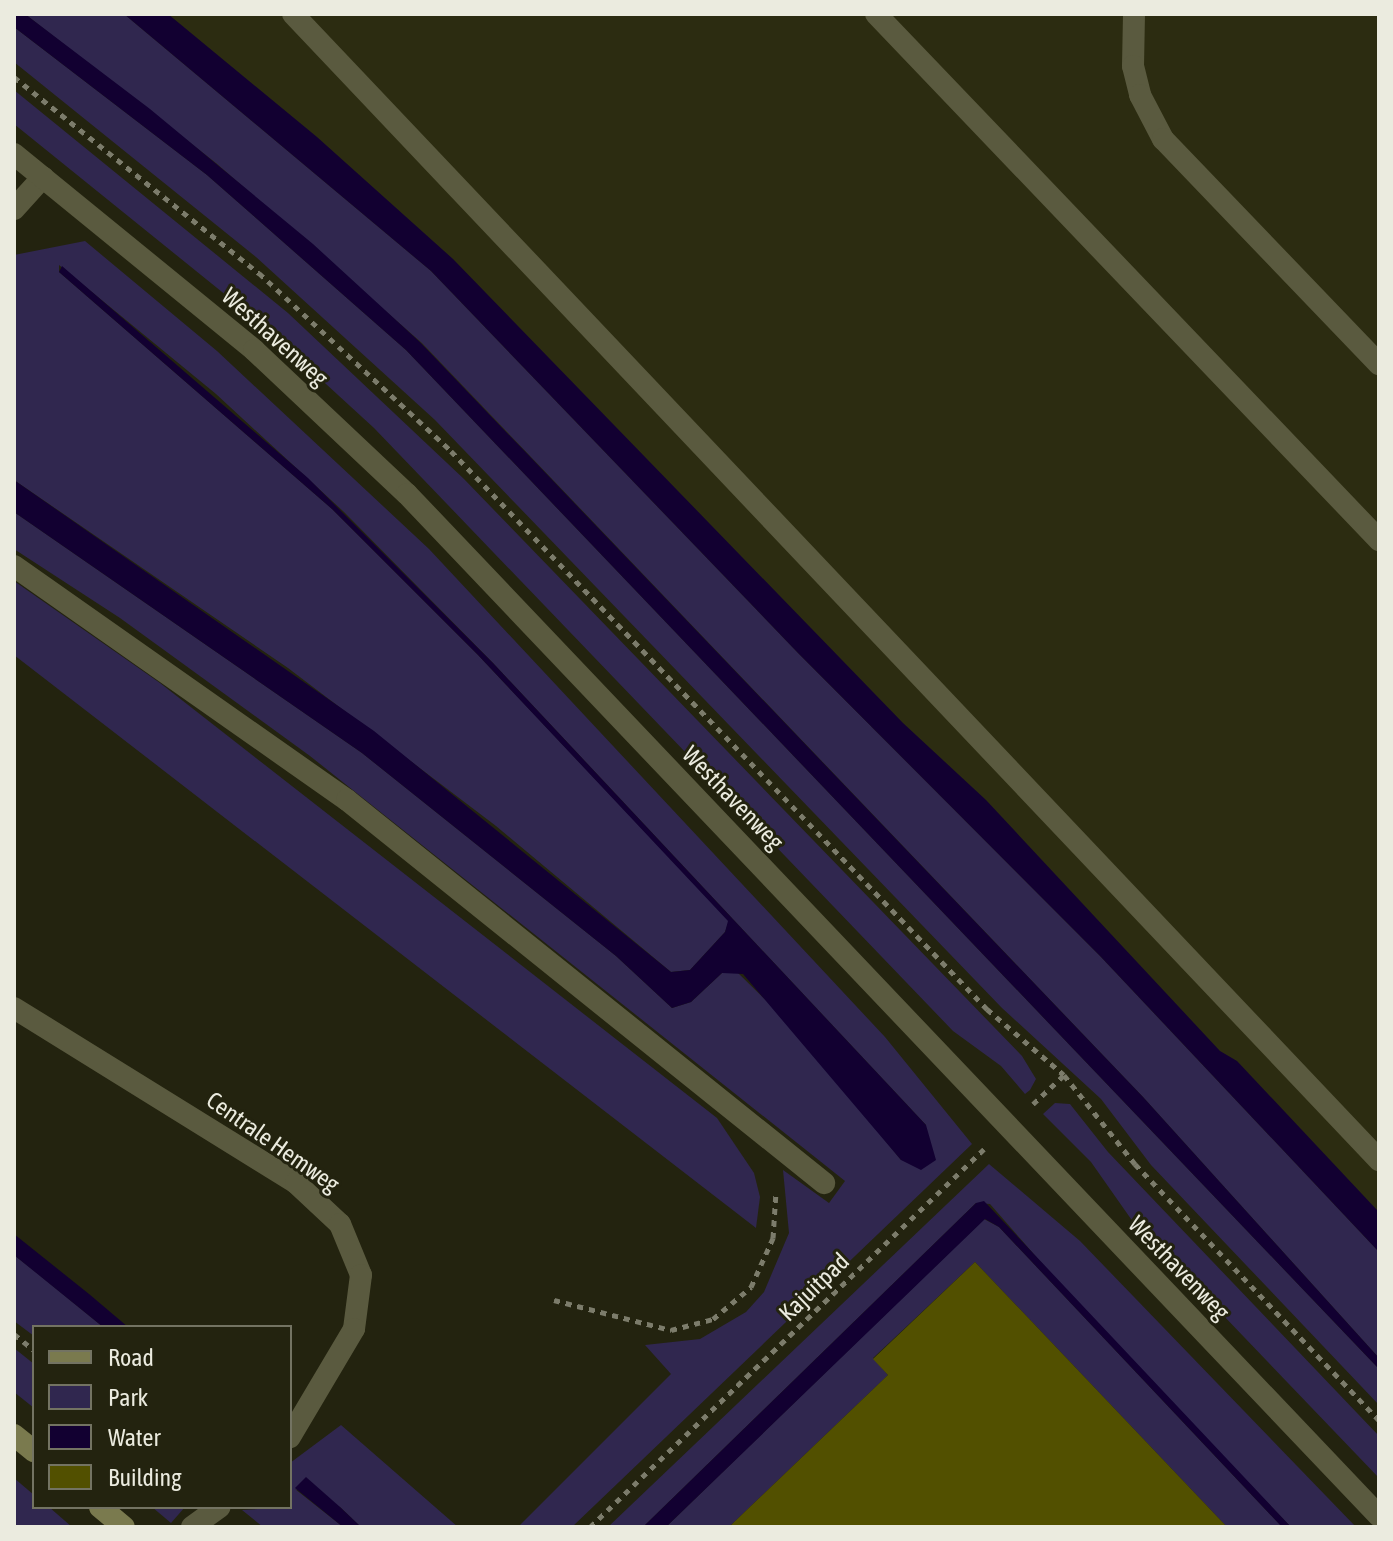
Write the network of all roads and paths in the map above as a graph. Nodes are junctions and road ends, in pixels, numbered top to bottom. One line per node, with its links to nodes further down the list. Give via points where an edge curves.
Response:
1 (293, 14): 14 (street)
2 (876, 14): 9 (street)
3 (1134, 14): 8 (street, via 1133,66 1140,95 1163,139)
4 (14, 77): 12 (path, Westhavenweg, via 207,230 362,366 538,539 987,1009)
5 (14, 154): 6 (street, Westhavenweg)
6 (43, 177): 7 (street); 13 (street, Westhavenweg, via 254,350 407,494)
7 (14, 209)
8 (1379, 364)
9 (1379, 540)
10 (14, 566): 15 (street, via 347,800)
11 (14, 1008): 21 (street, Centrale Hemweg, via 296,1183 340,1224 361,1275 354,1329)
12 (1064, 1075): 13 (path, Kajuitpad); 20 (path, Westhavenweg, via 1135,1164)
13 (1007, 1127): 26 (street, Westhavenweg); 29 (path, Kajuitpad)
14 (1379, 1160)
15 (824, 1183)
16 (776, 1185): 17 (path, via 778,1212 763,1262 751,1287 713,1319 671,1330)
17 (554, 1300)
18 (14, 1334): 19 (path)
19 (32, 1348)
20 (1379, 1420)
21 (292, 1434)
22 (14, 1435): 23 (main road)
23 (32, 1449)
24 (102, 1509): 27 (main road)
25 (217, 1509): 28 (street)
26 (1379, 1516)
27 (124, 1527)
28 (192, 1527)
29 (590, 1527)

